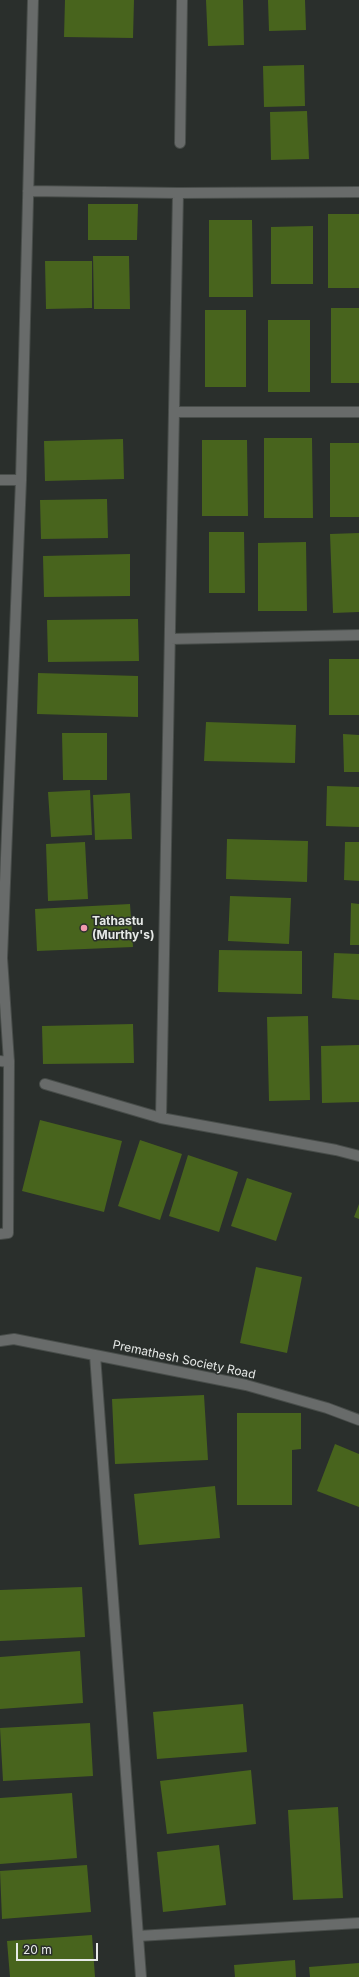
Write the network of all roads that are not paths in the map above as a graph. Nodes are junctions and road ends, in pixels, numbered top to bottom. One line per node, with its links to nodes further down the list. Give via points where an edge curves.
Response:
1 (32, 0): 4 (street)
2 (182, 0): 3 (street)
3 (180, 143)
4 (28, 191): 6 (street); 10 (street)
5 (359, 192): 6 (street)
6 (178, 193): 7 (street)
7 (174, 412): 8 (street); 12 (street)
8 (359, 412)
9 (0, 480): 10 (street)
10 (22, 480): 13 (street)
11 (359, 635): 12 (street)
12 (170, 639): 16 (street)
13 (1, 958): 14 (street)
14 (4, 1062): 18 (street, via 8,1234)
15 (45, 1084): 16 (street)
16 (161, 1118): 17 (street)
17 (359, 1156)
18 (0, 1234)
19 (0, 1341): 20 (street, Premathesh Society Road, via 14,1340)
20 (95, 1354): 21 (street, Premathesh Society Road, via 246,1385); 23 (street)
21 (359, 1420)
22 (359, 1923): 23 (street)
23 (138, 1936): 24 (street)
24 (141, 1977)

